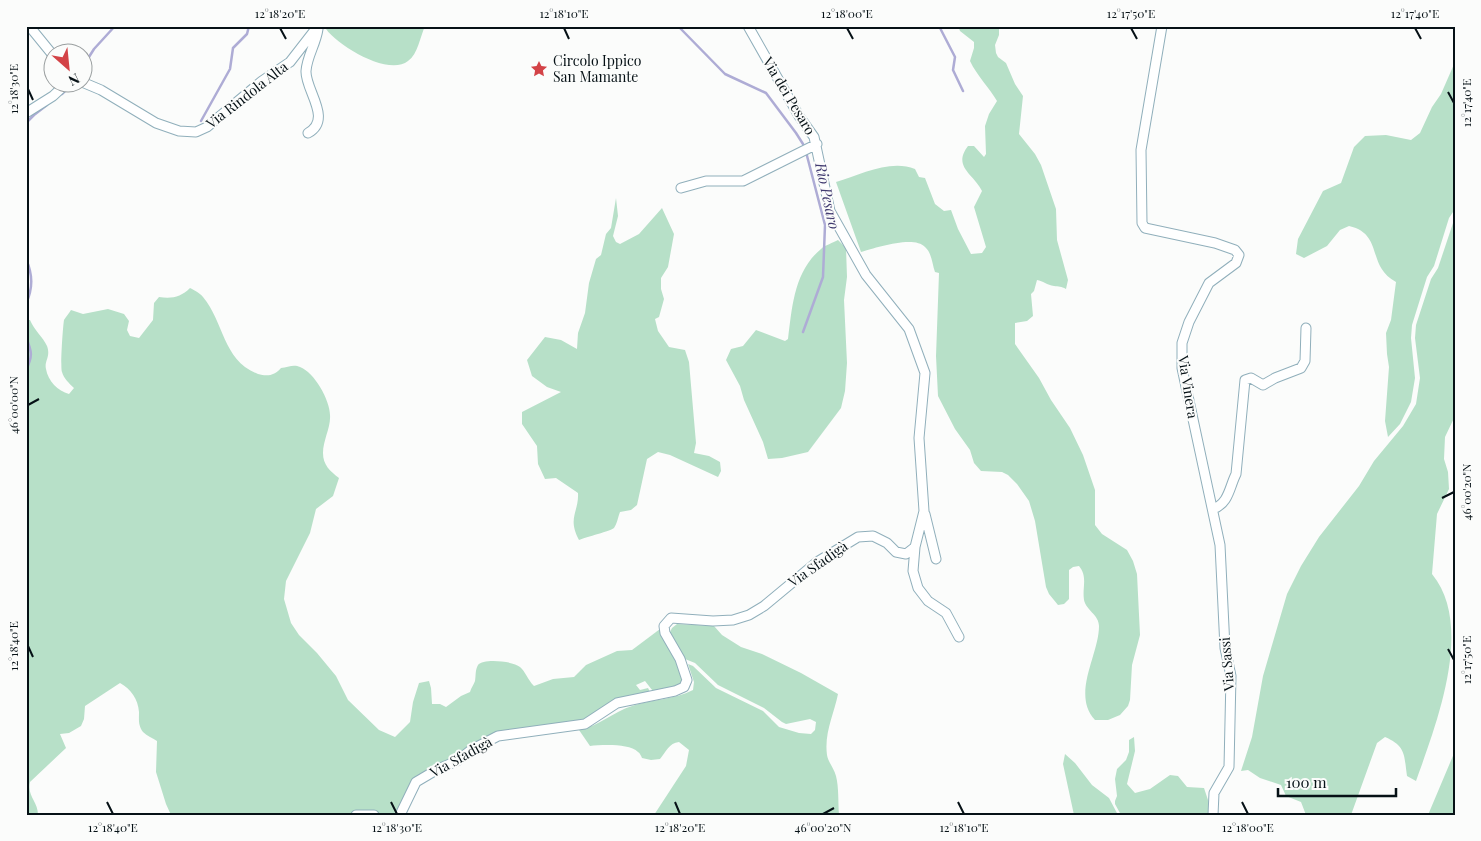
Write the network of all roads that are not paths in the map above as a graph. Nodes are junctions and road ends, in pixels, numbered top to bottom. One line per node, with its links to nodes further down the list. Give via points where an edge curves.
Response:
1 (30, 26): 5 (street)
2 (318, 26): 6 (street, Via Rindola Alta, via 290,62 262,80 208,127 196,132 179,131 156,123); 9 (street, via 306,76 318,106 318,119 316,127)
3 (748, 26): 10 (street, Via dei Pesaro)
4 (1162, 26): 13 (street, Via Vinera, via 1140,150 1142,223 1145,228 1215,243 1235,250 1239,256 1236,263 1209,283 1188,322 1182,343 1182,368)
5 (43, 42)
6 (92, 87)
7 (57, 92): 8 (street)
8 (26, 113)
9 (308, 133)
10 (817, 144): 11 (street, Via dei Pesaro, via 743,181 706,182); 14 (street, via 830,210 866,275 909,329 925,373 919,438)
11 (681, 188)
12 (1306, 328): 13 (street, via 1305,361 1301,368 1263,385 1252,378 1245,380 1236,474 1225,502)
13 (1213, 509): 21 (street, Via Sassi, via 1220,545 1225,648 1231,676 1229,767 1214,793)
14 (924, 511): 15 (street); 16 (street)
15 (915, 547): 17 (street, via 913,571 918,588 928,602 946,613); 20 (street, Via Sfadigà, via 906,554 896,552 873,536 858,537 817,562 749,615 713,621 671,618 664,626 665,633 684,669 687,680 684,686 617,703 585,724 498,736 416,782)
16 (936, 559)
17 (959, 636)
18 (356, 815): 19 (street)
19 (374, 815)
20 (400, 815)
21 (1213, 815)

